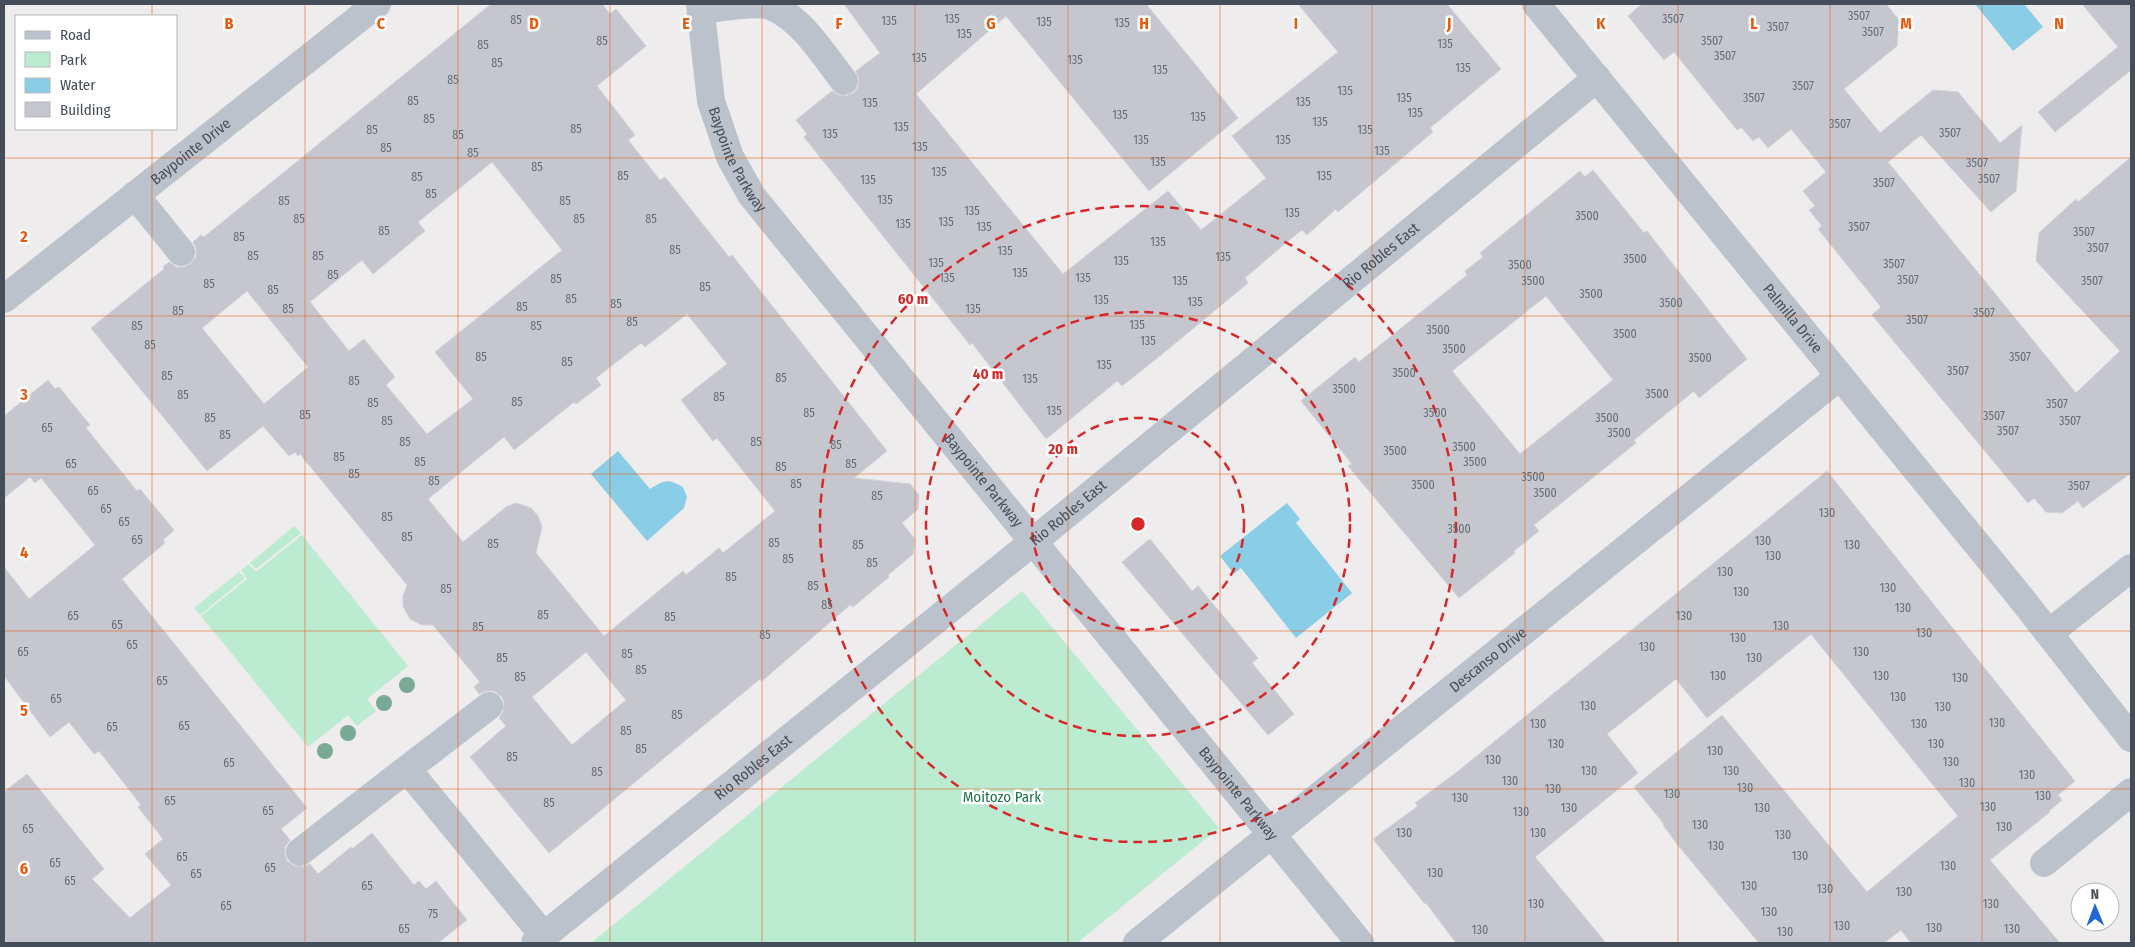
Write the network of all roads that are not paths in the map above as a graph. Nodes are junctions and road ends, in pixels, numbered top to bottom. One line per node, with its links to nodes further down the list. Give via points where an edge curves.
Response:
1 (377, 4): 6 (street, Baypointe Drive)
2 (1536, 4): 4 (street, Palmilla Drive)
3 (701, 7): 5 (street, via 772,7 799,24); 10 (street, Baypointe Parkway, via 711,101 730,157 752,196)
4 (1597, 78): 9 (street, Palmilla Drive); 10 (street, Rio Robles East)
5 (844, 81)
6 (136, 195): 7 (street); 8 (street, Baypointe Drive)
7 (181, 252)
8 (4, 299)
9 (1840, 376): 12 (street, Palmilla Drive); 17 (street, Descanso Drive)
10 (1034, 541): 17 (street, Baypointe Parkway); 20 (street, Rio Robles East)
11 (2131, 568): 12 (street)
12 (2049, 633): 14 (street, Palmilla Drive)
13 (489, 706): 15 (street)
14 (2131, 738)
15 (407, 769): 18 (street); 20 (street)
16 (2131, 792): 19 (street)
17 (1272, 835): 21 (street, Descanso Drive); 22 (street, Baypointe Parkway)
18 (300, 852)
19 (2044, 863)
20 (540, 940)
21 (1137, 943)
22 (1360, 943)

